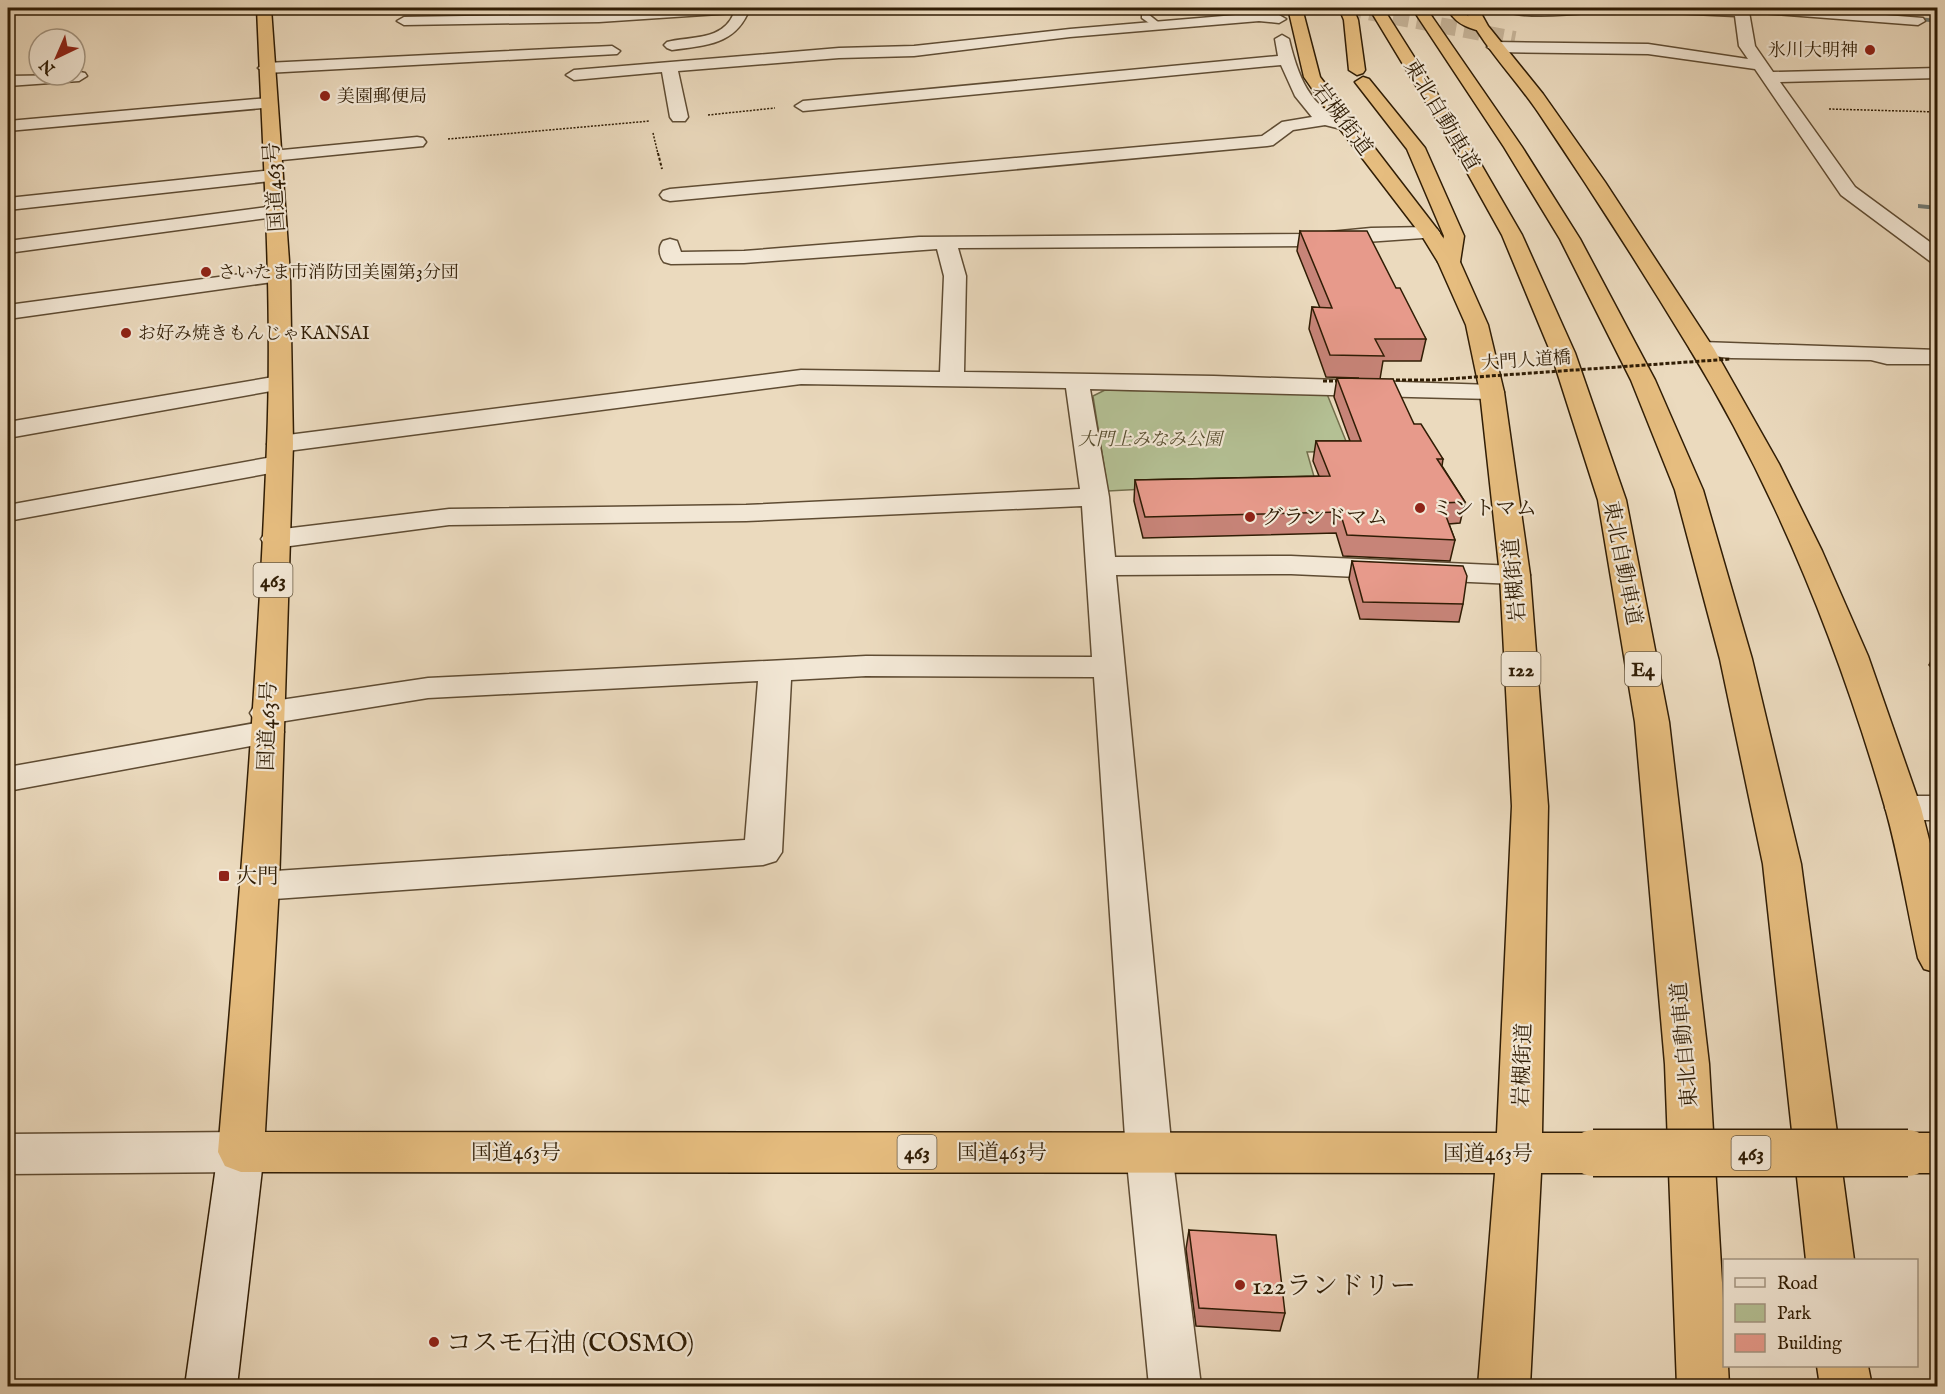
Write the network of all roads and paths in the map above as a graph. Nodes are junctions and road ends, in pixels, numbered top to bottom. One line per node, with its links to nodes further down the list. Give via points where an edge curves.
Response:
1 (264, 8): 28 (highway, 国道463号 / 463)
2 (743, 8): 14 (street, via 599,18); 19 (street, via 734,28)
3 (1236, 8): 13 (street)
4 (1346, 8): 52 (highway, via 1360,76 1416,148 1454,236)
5 (1376, 8): 89 (highway, 東北自動車道 / E4, via 1512,235 1563,353 1612,500 1652,722 1667,864 1687,1064)
6 (1419, 8): 84 (highway, 東北自動車道, via 1570,238 1643,381 1689,490 1736,659 1782,864)
7 (1454, 8): 18 (highway, via 1459,16)
8 (1506, 8): 9 (street, via 1542,12)
9 (1599, 8)
10 (1651, 8): 11 (street)
11 (1743, 9): 15 (street); 22 (street)
12 (1283, 11): 16 (street, via 1259,17); 25 (street); 40 (highway, 岩槻街道 / 122)
13 (1145, 16): 16 (lane)
14 (404, 21)
15 (1918, 21)
16 (1159, 26): 17 (street)
17 (1132, 28): 20 (street); 26 (street, via 926,50)
18 (1491, 30): 22 (street, via 1610,44); 30 (street, via 1648,49); 55 (highway)
19 (715, 40): 21 (street); 26 (street)
20 (1147, 42)
21 (659, 46)
22 (1747, 46): 30 (street)
23 (626, 49): 28 (street)
24 (1162, 56): 29 (street)
25 (1286, 60): 29 (street); 40 (street, via 1308,104)
26 (722, 61): 27 (street)
27 (669, 66): 32 (street); 39 (street)
28 (266, 68): 35 (highway, 国道463号 / 463)
29 (1177, 70): 36 (street)
30 (1764, 71): 31 (street); 37 (street)
31 (1938, 73)
32 (574, 75)
33 (27, 80): 34 (street)
34 (8, 81)
35 (268, 103): 41 (street); 43 (highway, 国道463号 / 463)
36 (802, 106): 39 (path)
37 (1789, 108): 38 (path); 51 (street, via 1848,191)
38 (1938, 112)
39 (680, 117): 42 (path)
40 (1336, 122): 44 (street, via 1288,126 1267,141); 47 (highway, 岩槻街道 / 122)
41 (8, 126)
42 (417, 142): 43 (street)
43 (272, 166): 45 (street); 46 (highway, 国道463号 / 463)
44 (670, 195)
45 (8, 204)
46 (275, 212): 50 (street); 53 (highway, 国道463号 / 463)
47 (1430, 233): 48 (street, via 1308,240); 52 (highway, 岩槻街道 / 122)
48 (946, 243): 49 (street, via 671,258); 58 (street, via 955,276)
49 (670, 245)
50 (8, 247)
51 (1938, 258)
52 (1449, 262): 64 (highway, 岩槻街道 / 122, via 1477,325)
53 (279, 275): 54 (street); 63 (highway, 国道463号 / 463)
54 (8, 312)
55 (1702, 348): 56 (street); 76 (highway, via 1766,464 1808,551)
56 (1938, 357)
57 (1731, 359): 59 (path, 大門人道橋, bridge)
58 (952, 380): 60 (street); 66 (street, via 801,377)
59 (1389, 380)
60 (1077, 381): 64 (street); 67 (street)
61 (1323, 381): 62 (path, bridge)
62 (1345, 381)
63 (279, 383): 65 (street); 66 (highway, 国道463号 / 463)
64 (1492, 392): 71 (highway, 岩槻街道 / 122)
65 (8, 430)
66 (279, 454): 68 (street); 69 (highway, 国道463号 / 463)
67 (1095, 497): 69 (street, via 746,513 449,517); 70 (street)
68 (8, 513)
69 (275, 539): 74 (highway, 国道463号 / 463)
70 (1101, 566): 71 (street, via 1292,565); 72 (street)
71 (1515, 575): 81 (highway, 岩槻街道 / 122, via 1530,806)
72 (1109, 667): 73 (street, via 866,666); 80 (street)
73 (775, 670): 74 (street, via 428,688); 77 (street, via 763,852)
74 (267, 723): 75 (street); 77 (highway, 国道463号 / 463)
75 (8, 779)
76 (1920, 808): 78 (highway)
77 (260, 886): 79 (highway, 国道463号 / 463)
78 (1938, 958)
79 (241, 1152): 80 (highway, 国道463号 / 463); 83 (street); 86 (street)
80 (1149, 1152): 81 (highway, 国道463号 / 463); 87 (street)
81 (1519, 1153): 82 (highway, 国道463号 / 463, bridge); 88 (highway, 岩槻街道 / 122)
82 (1923, 1153)
83 (8, 1154)
84 (1830, 1259)
85 (1843, 1367): 90 (highway)
86 (211, 1386)
87 (1175, 1386)
88 (1504, 1386)
89 (1703, 1386)
90 (1846, 1386)

